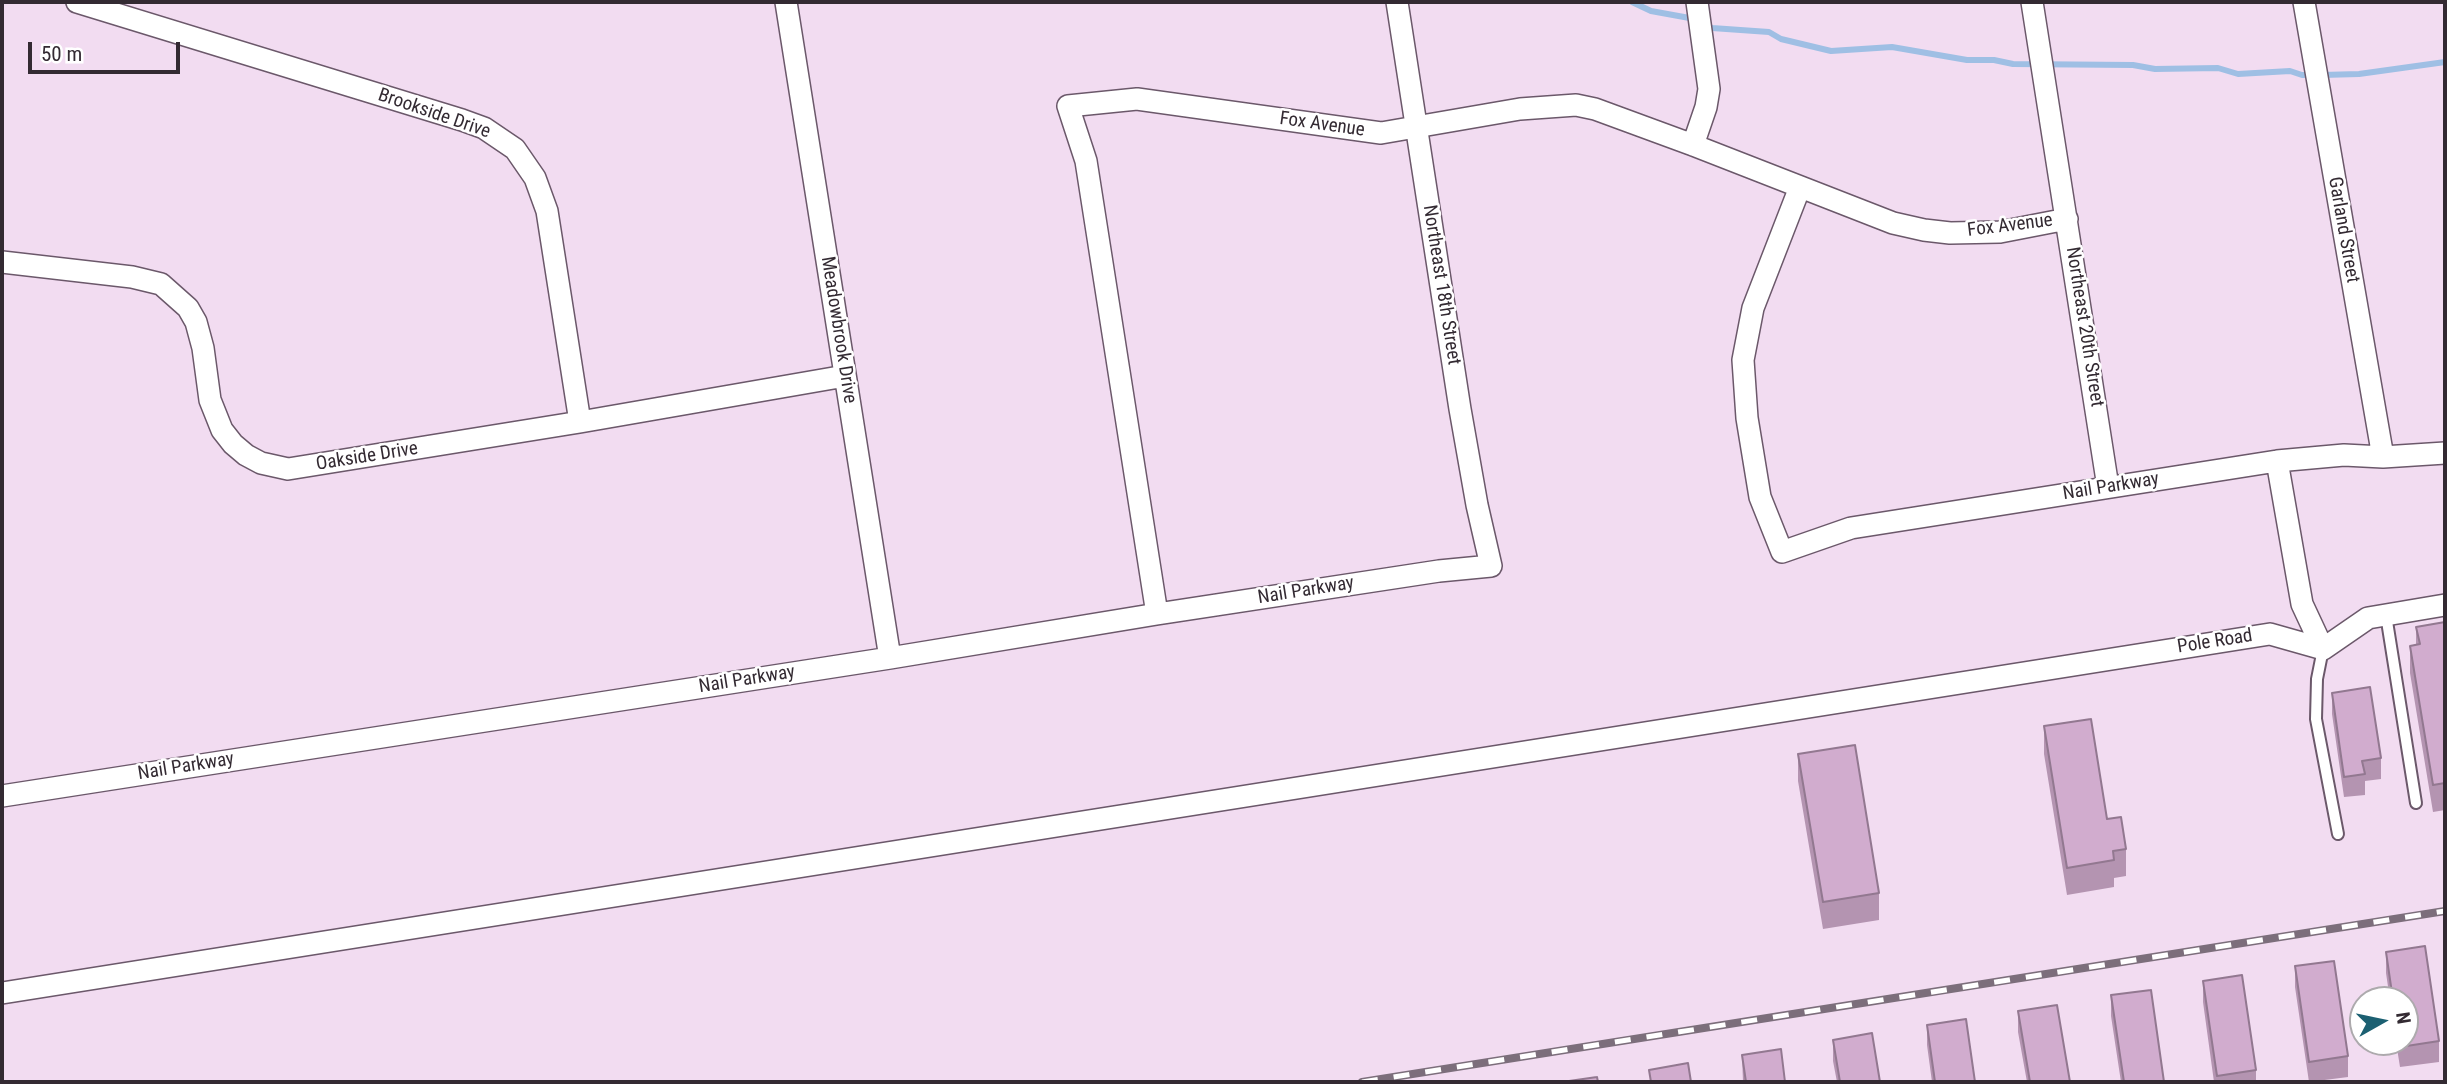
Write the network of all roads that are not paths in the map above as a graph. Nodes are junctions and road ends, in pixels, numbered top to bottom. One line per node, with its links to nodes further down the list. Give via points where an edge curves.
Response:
1 (78, 2): 13 (street, Brookside Drive, via 462,120 484,128 514,149 535,178 547,211)
2 (786, 2): 12 (street, Meadowbrook Drive)
3 (1397, 2): 7 (street, Northeast 18th Street)
4 (1697, 2): 8 (street, via 1709,89)
5 (2032, 2): 10 (street, Northeast 20th Street)
6 (2304, 2): 15 (street, Garland Street)
7 (1418, 128): 8 (street, Fox Avenue, via 1520,108 1576,105); 18 (street, Northeast 18th Street, via 1460,409); 20 (street, Fox Avenue, via 1381,133 1137,99 1068,106 1086,161)
8 (1693, 145): 9 (street, Fox Avenue)
9 (1800, 187): 10 (street, Fox Avenue, via 1924,230 2000,232); 17 (street, Nail Parkway, via 1753,308 1743,360 1760,498 1782,552 1851,528)
10 (2067, 219): 17 (street, Northeast 20th Street)
11 (2, 262): 13 (street, Oakside Drive, via 161,284 196,322 210,400 222,430 233,444 261,463 288,469 317,466)
12 (845, 376): 13 (street, Oakside Drive); 23 (street, Meadowbrook Drive)
13 (580, 422)
14 (2445, 453): 15 (street, Nail Parkway)
15 (2382, 457): 16 (street, Nail Parkway)
16 (2277, 461): 17 (street, Nail Parkway); 22 (street, via 2302,604)
17 (2108, 487)
18 (1492, 566): 20 (street, Nail Parkway)
19 (2445, 605): 21 (street)
20 (1157, 614): 23 (street, Nail Parkway)
21 (2386, 615): 22 (street, via 2368,618); 25 (lane)
22 (2323, 649): 26 (lane, via 2316,719); 27 (street, Pole Road, via 2270,634)
23 (890, 658): 24 (street, Nail Parkway)
24 (2, 796)
25 (2416, 803)
26 (2338, 834)
27 (2, 993)

